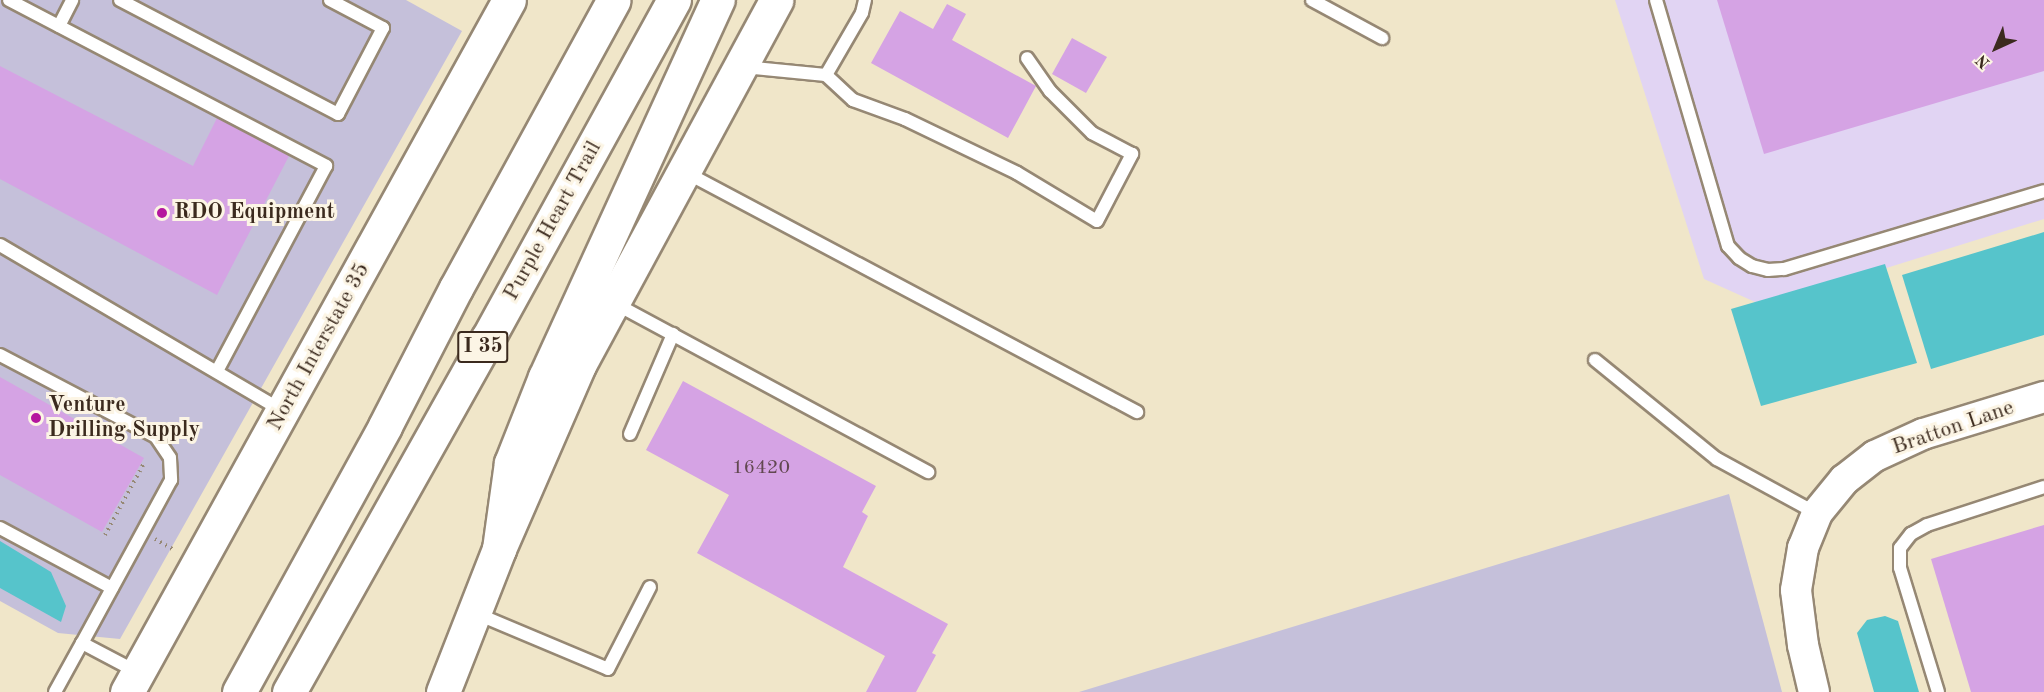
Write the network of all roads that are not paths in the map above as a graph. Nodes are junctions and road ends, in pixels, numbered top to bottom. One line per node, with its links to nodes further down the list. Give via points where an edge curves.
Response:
1 (9, 0): 13 (lane)
2 (72, 0): 13 (lane)
3 (120, 0): 4 (lane, via 338,114 383,28)
4 (330, 0)
5 (508, 0): 27 (main road, North Interstate 35)
6 (614, 0): 41 (main road, I 35)
7 (674, 0): 42 (main road, Purple Heart Trail / I 35)
8 (718, 0): 34 (main road, via 540,388 511,464)
9 (776, 0): 16 (main road)
10 (865, 0): 17 (lane, via 862,13)
11 (1312, 0): 14 (lane)
12 (1656, 0): 19 (lane, via 1728,246 1752,266 1784,269)
13 (58, 26): 25 (lane, via 326,166)
14 (1382, 38)
15 (1027, 58): 17 (lane, via 1050,91 1092,133 1132,154 1097,221 1017,173 905,119 853,100)
16 (740, 67): 17 (lane); 18 (main road)
17 (826, 75)
18 (684, 171): 21 (main road); 28 (lane)
19 (2044, 191)
20 (0, 245): 25 (lane)
21 (613, 302): 22 (lane); 34 (main road, via 579,365)
22 (673, 334): 29 (lane); 30 (lane)
23 (0, 355): 36 (lane, via 156,437 170,458 171,480)
24 (1595, 360): 32 (lane, via 1717,459)
25 (217, 371): 27 (lane)
26 (2044, 397): 32 (street, Bratton Lane, via 1923,434 1875,456 1844,480)
27 (284, 412): 39 (main road, North Interstate 35)
28 (1137, 412)
29 (630, 434)
30 (928, 472)
31 (2044, 487): 45 (lane, via 1927,525 1911,534 1900,548 1900,568)
32 (1817, 513): 44 (street, Bratton Lane, via 1803,548 1796,590)
33 (0, 528): 36 (lane)
34 (499, 549): 37 (main road)
35 (650, 587): 37 (lane, via 608,669)
36 (112, 588): 38 (lane)
37 (474, 613): 43 (main road)
38 (82, 643): 39 (lane); 40 (lane)
39 (133, 682)
40 (55, 692)
41 (239, 692)
42 (289, 692)
43 (443, 692)
44 (1814, 692)
45 (1938, 692)

